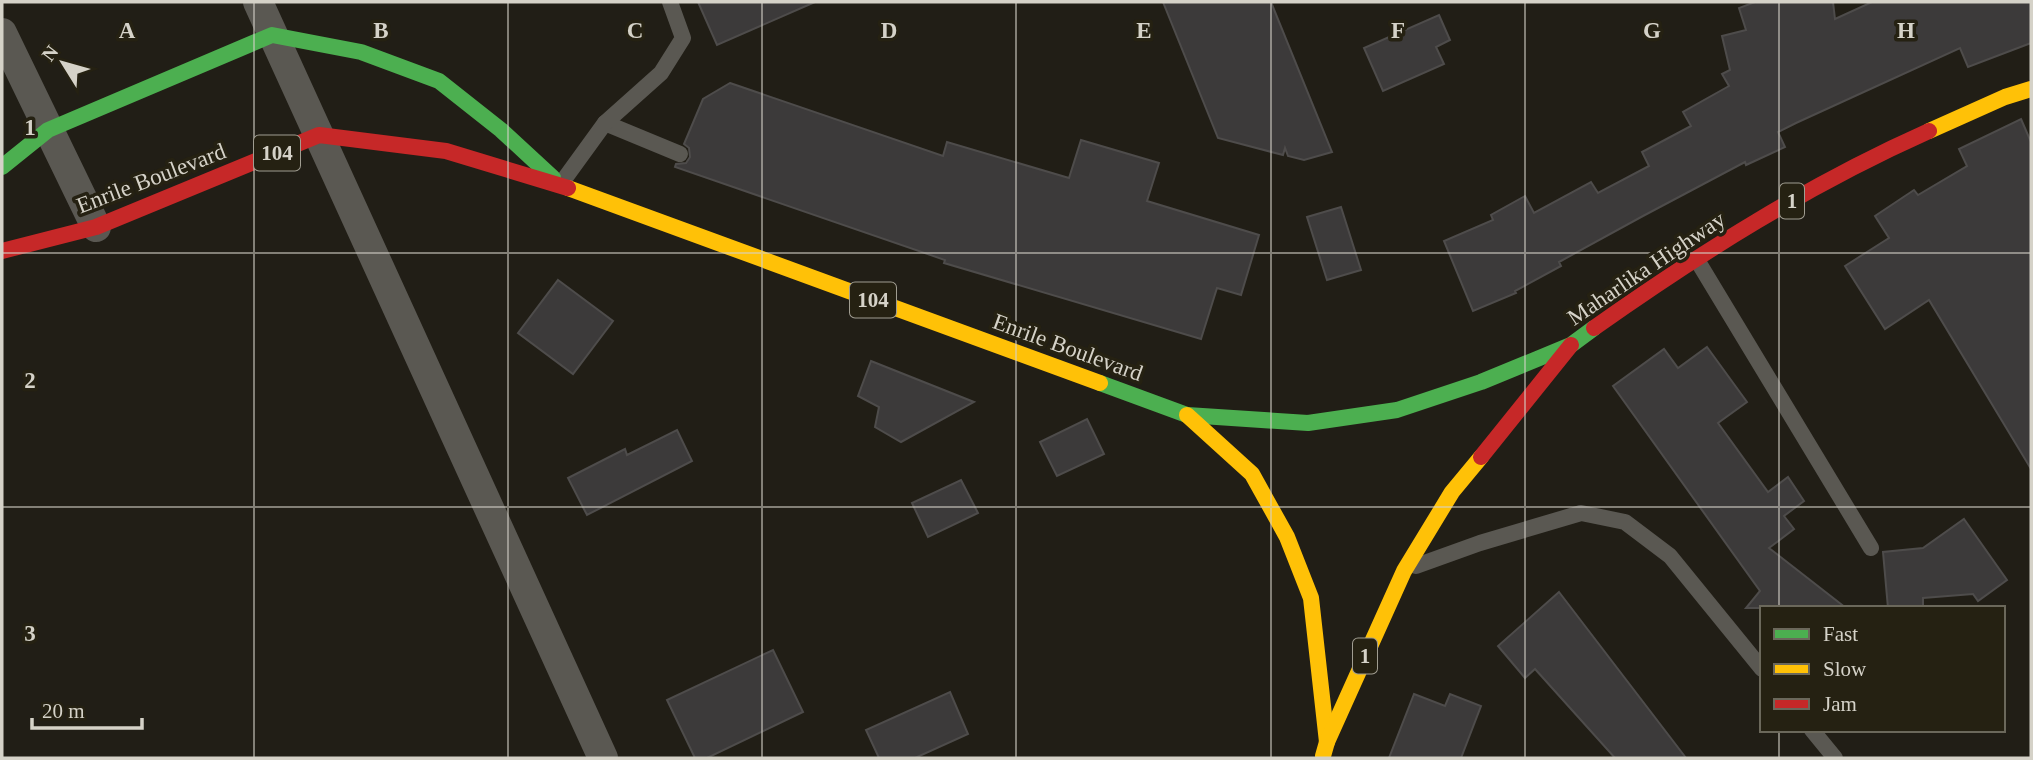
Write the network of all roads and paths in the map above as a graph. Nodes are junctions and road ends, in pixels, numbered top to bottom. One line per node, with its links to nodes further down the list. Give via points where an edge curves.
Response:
1 (258, 2): 4 (street)
2 (670, 2): 6 (lane, via 683,38 661,73)
3 (2, 33): 7 (street)
4 (272, 35): 7 (main road); 8 (street); 11 (main road, Enrile Boulevard / 104, via 361,52 439,81)
5 (2031, 89): 14 (main road, Maharlika Highway / 1, via 1902,143 1770,212)
6 (606, 123): 9 (lane); 11 (lane)
7 (48, 130): 10 (main road); 12 (street)
8 (319, 135): 11 (main road, Enrile Boulevard / 104, via 446,151); 12 (main road, Enrile Boulevard / 104); 22 (street)
9 (680, 154)
10 (2, 167)
11 (560, 185): 16 (main road, Enrile Boulevard / 104)
12 (96, 227): 13 (main road, Enrile Boulevard / 104)
13 (2, 251)
14 (1697, 261): 15 (main road, Maharlika Highway / 1); 17 (lane)
15 (1571, 345): 16 (main road, Enrile Boulevard / 104, via 1397,410 1308,424); 18 (main road, Maharlika Highway / 1, via 1452,492)
16 (1186, 415): 21 (main road, 104, via 1252,474 1287,537 1311,598)
17 (1871, 548)
18 (1404, 571): 19 (lane, via 1581,513 1625,522 1670,556); 21 (main road, Maharlika Highway / 1)
19 (1760, 667)
20 (1814, 732): 24 (lane)
21 (1327, 741): 23 (main road, Maharlika Highway / 1)
22 (603, 758)
23 (1323, 758)
24 (1835, 758)

